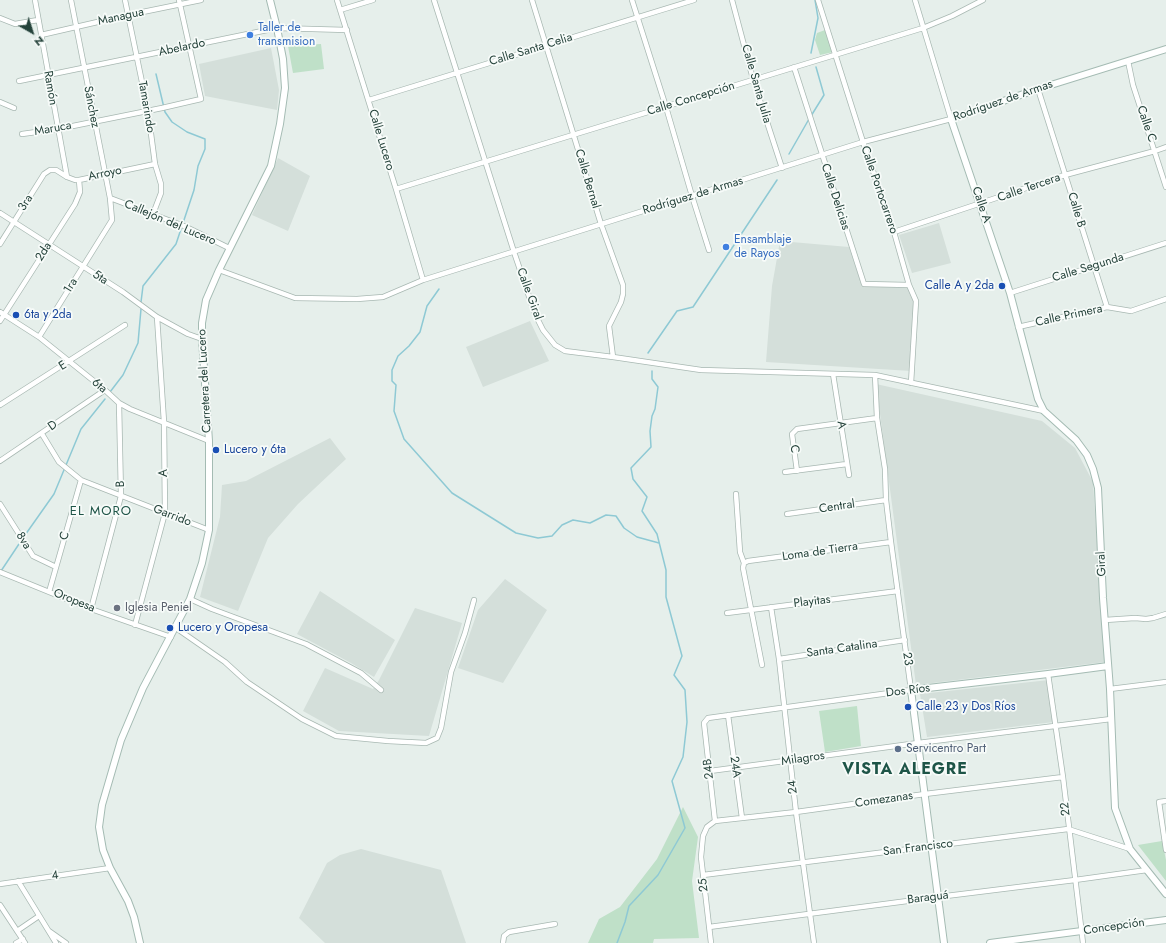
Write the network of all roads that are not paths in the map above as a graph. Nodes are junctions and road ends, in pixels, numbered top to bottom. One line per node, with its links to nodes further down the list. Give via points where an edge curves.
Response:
1 (35, 0): 21 (street, Ramón)
2 (71, 0): 22 (street, Sánchez)
3 (125, 0): 18 (street, Tamarindo)
4 (201, 0): 16 (street, Managua)
5 (270, 0): 23 (street, Carretera del Lucero)
6 (337, 0): 17 (street, Calle Lucero)
7 (373, 0): 17 (street)
8 (434, 0): 35 (street, Calle Giral)
9 (532, 0): 27 (street, Calle Bernal)
10 (632, 0): 19 (street)
11 (694, 0): 19 (street, Calle Santa Celia)
12 (732, 0): 37 (street, Calle Santa Julia)
13 (818, 0): 30 (street, Calle Portocarrero)
14 (915, 0): 24 (street, Calle A)
15 (980, 1): 24 (street, Calle Concepción)
16 (180, 2): 18 (street, Managua); 28 (street)
17 (340, 10): 25 (street, Calle Lucero)
18 (128, 14): 22 (street, Managua); 31 (street, Tamarindo)
19 (638, 17): 27 (street, Calle Santa Celia); 42 (street)
20 (0, 18): 21 (street, via 15,24)
21 (38, 20): 26 (street, Ramón)
22 (76, 26): 26 (street, Managua); 34 (street, Sánchez)
23 (277, 28): 25 (street, Abelardo); 28 (street, Abelardo); 76 (street, Carretera del Lucero, via 285,88 272,166)
24 (924, 28): 30 (street, Calle Concepción); 45 (street, Calle A)
25 (347, 30): 40 (street, Calle Lucero)
26 (41, 35): 36 (street, Ramón)
27 (545, 46): 35 (street, Calle Santa Celia); 49 (street, Calle Bernal)
28 (189, 47): 31 (street, Abelardo); 44 (street, Maruca, via 201,99)
29 (1166, 49): 32 (street, Rodríguez de Armas)
30 (835, 55): 33 (street, Calle Concepción); 50 (street, Calle Portocarrero)
31 (136, 57): 34 (street, Abelardo); 44 (street, Tamarindo)
32 (1128, 61): 39 (street, Rodríguez de Armas); 52 (street, Calle C, via 1133,85)
33 (794, 67): 37 (street, Calle Concepción); 53 (street, Calle Delicias)
34 (84, 68): 36 (street, Abelardo); 46 (street, Sánchez)
35 (458, 73): 40 (street, Calle Santa Celia); 54 (street, Calle Giral)
36 (48, 76): 38 (street, Abelardo); 47 (street, Ramón)
37 (753, 79): 42 (street, Calle Concepción); 56 (street, Calle Santa Julia)
38 (19, 81)
39 (1038, 89): 45 (street, Rodríguez de Armas); 59 (street, Calle B)
40 (369, 100): 63 (street, Calle Lucero)
41 (0, 102): 43 (street)
42 (666, 107): 49 (street, Calle Concepción); 64 (street)
43 (14, 108)
44 (148, 111): 46 (street, Maruca); 55 (street, Tamarindo)
45 (951, 119): 50 (street, Rodríguez de Armas); 66 (street, Calle A)
46 (94, 121): 47 (street, Maruca); 58 (street, Sánchez)
47 (58, 129): 48 (street, Maruca); 60 (street, Ramón)
48 (22, 134)
49 (574, 135): 54 (street, Calle Concepción); 71 (street, Calle Bernal)
50 (863, 142): 53 (street, Rodríguez de Armas); 72 (street, Calle Portocarrero)
51 (1166, 147): 52 (street, Calle Tercera)
52 (1155, 151): 59 (street, Calle Tercera); 62 (street, Calle C)
53 (822, 156): 56 (street, Rodríguez de Armas); 83 (street, Calle Delicias, via 864,284)
54 (486, 162): 63 (street, Calle Concepción); 78 (street, Calle Giral)
55 (155, 164): 58 (street, Arroyo); 69 (street, Tamarindo, via 161,192)
56 (782, 168): 64 (street, Rodríguez de Armas)
57 (56, 170): 60 (street, Arroyo); 70 (street, 3ra, via 44,174)
58 (104, 174): 61 (street, Arroyo); 65 (street, Sánchez)
59 (1065, 175): 66 (street, Calle Tercera); 79 (street, Calle B)
60 (67, 177): 61 (street, Arroyo)
61 (79, 180): 75 (street, 2da, via 80,192 75,204)
62 (1166, 187)
63 (396, 189): 82 (street, Calle Lucero)
64 (692, 196): 71 (street, Rodríguez de Armas); 77 (street)
65 (110, 198): 68 (street, Sánchez); 69 (street, Callejón del Lucero)
66 (980, 204): 72 (street, Calle Tercera); 84 (street, Calle A)
67 (0, 213): 70 (street, 5ta)
68 (112, 213): 80 (street, 1ra, via 112,220)
69 (153, 214): 76 (street, Callejón del Lucero)
70 (14, 222): 74 (street, 3ra); 75 (street, 5ta)
71 (601, 224): 78 (street, Rodríguez de Armas); 94 (street, Calle Bernal, via 623,286 621,302 609,326)
72 (894, 232): 83 (street, Calle Portocarrero)
73 (1166, 243): 79 (street, Calle Segunda)
74 (0, 244)
75 (49, 245): 80 (street, 5ta); 87 (street, 2da)
76 (229, 248): 81 (street, Carretera del Lucero)
77 (709, 250)
78 (514, 252): 82 (street, Rodríguez de Armas); 94 (street, Calle Giral, via 542,330 555,344 565,351)
79 (1093, 266): 84 (street, Calle Segunda); 86 (street, Calle B)
80 (83, 267): 88 (street, 5ta); 92 (street, 1ra)
81 (219, 270): 82 (street, Rodríguez de Armas, via 295,298 383,297); 93 (street, Carretera del Lucero, via 206,300)
82 (422, 280)
83 (909, 285): 98 (street, Calle Portocarrero, via 917,306)
84 (1010, 292): 91 (street, Calle A)
85 (1166, 299): 86 (street, Calle Primera, via 1131,311)
86 (1107, 307): 91 (street, Calle Primera)
87 (2, 313): 89 (street, 2da); 92 (street, 6ta)
88 (157, 317): 93 (street, 5ta); 104 (street, A)
89 (0, 321)
90 (125, 325): 95 (street, E)
91 (1018, 327): 102 (street, Calle A, via 1038,399)
92 (39, 337): 95 (street, 6ta)
93 (202, 339): 107 (street, Carretera del Lucero)
94 (613, 357): 96 (street, Calle Giral, via 701,370)
95 (70, 361): 99 (street, 6ta); 101 (street, E)
96 (833, 374): 97 (street, Calle Giral); 105 (street, A)
97 (875, 375): 98 (street); 103 (street, 23)
98 (911, 383): 102 (street)
99 (105, 390): 100 (street, 6ta); 106 (street, D)
100 (119, 403): 104 (street, 6ta); 115 (street, B)
101 (0, 405)
102 (1044, 411): 134 (street, Giral, via 1076,440 1093,469 1098,488)
103 (877, 418): 105 (street); 116 (street, 23, via 885,469)
104 (164, 422): 107 (street, 6ta); 118 (street, A)
105 (840, 422): 109 (street, A); 110 (street, C, via 797,428 792,434)
106 (42, 434): 108 (street, D); 113 (street, Garrido, via 59,462)
107 (209, 441): 120 (street, Carretera del Lucero)
108 (0, 461)
109 (847, 464): 110 (street); 112 (street, A)
110 (797, 471): 111 (street)
111 (785, 472)
112 (849, 476)
113 (81, 480): 115 (street, Garrido); 123 (street, C)
114 (736, 494): 122 (street, via 740,552)
115 (121, 496): 118 (street, Garrido); 130 (street, B)
116 (886, 500): 119 (street, Central); 121 (street, 23)
117 (0, 504): 123 (street, 8va, via 33,556)
118 (165, 513): 120 (street, Garrido); 135 (street, A)
119 (787, 514)
120 (209, 530): 127 (street, Carretera del Lucero, via 202,563)
121 (891, 542): 122 (street, Loma de Tierra); 125 (street, 23)
122 (746, 562): 131 (street, via 743,568)
123 (56, 567): 126 (street, C)
124 (0, 572): 126 (street, Oropesa)
125 (898, 591): 129 (street, Playitas); 138 (street, 23)
126 (49, 592): 130 (street, Oropesa)
127 (190, 599): 136 (street, Carretera del Lucero); 145 (street, via 306,644 361,673)
128 (474, 600): 136 (street, via 451,672 441,728 437,738 426,743 336,736 302,719 247,682 225,662)
129 (771, 607): 131 (street, Playitas); 139 (street, 24)
130 (91, 609): 135 (street, Oropesa)
131 (751, 609): 132 (street, Playitas); 140 (street)
132 (727, 613)
133 (1166, 614): 134 (street, via 1153,618)
134 (1105, 620): 141 (street, Giral)
135 (135, 625): 137 (street, Oropesa)
136 (176, 628): 137 (street, Carretera del Lucero)
137 (171, 637): 167 (street, Carretera del Lucero, via 144,688 121,740 102,805 99,827 103,850)
138 (905, 640): 139 (street, Santa Catalina); 146 (street, 23)
139 (779, 659): 147 (street, 24)
140 (762, 665)
141 (1108, 666): 142 (street, Dos Ríos); 144 (street, Giral)
142 (1048, 674): 146 (street, Dos Ríos); 151 (street, 22)
143 (1166, 682): 144 (street)
144 (1110, 689): 150 (street, Giral)
145 (381, 690)
146 (911, 690): 147 (street, Dos Ríos); 152 (street, 23)
147 (784, 707): 148 (street, Dos Ríos); 153 (street, 24)
148 (728, 715): 149 (street, Dos Ríos); 154 (street, 24A)
149 (708, 718): 155 (street, 24B, via 704,723)
150 (1111, 719): 151 (street, Milagros); 164 (street, Giral, via 1115,808)
151 (1056, 727): 152 (street, Milagros); 156 (street, 22)
152 (918, 743): 153 (street, Milagros); 157 (street, 23)
153 (790, 761): 154 (street, Milagros); 159 (street, 24)
154 (734, 768): 155 (street, Milagros); 160 (street, 24A)
155 (710, 771): 161 (street, 24B)
156 (1063, 777): 157 (street, Comezanas); 162 (street, 22)
157 (925, 794): 159 (street, Comezanas); 163 (street, 23)
158 (1166, 801): 165 (street, via 1159,802)
159 (796, 812): 160 (street, Comezanas); 166 (street, 24)
160 (742, 818): 161 (street, Comezanas)
161 (715, 821): 169 (street, 25, via 707,827 703,836)
162 (1068, 829): 163 (street, San Francisco); 164 (street, San Francisco); 170 (street, 22)
163 (932, 846): 166 (street, San Francisco); 174 (street, 23)
164 (1130, 849): 168 (street, Giral)
165 (1166, 850)
166 (802, 862): 169 (street, San Francisco); 176 (street, 24)
167 (110, 868): 171 (street, 4); 188 (street, Carretera del Lucero, via 134,917)
168 (1147, 870): 170 (street, Baraguá); 173 (street, Giral)
169 (703, 875): 180 (street, 25)
170 (1076, 880): 174 (street, Baraguá); 183 (street, 22)
171 (18, 881): 172 (street, 4); 177 (street)
172 (0, 884)
173 (1166, 894)
174 (938, 897): 176 (street, Baraguá); 192 (street, 23)
175 (0, 905): 182 (street)
176 (810, 914): 180 (street, Baraguá); 191 (street, 24)
177 (39, 916): 181 (street); 182 (street)
178 (1166, 920): 183 (street, Concepción)
179 (555, 924): 189 (street, via 509,932 504,936)
180 (709, 927): 190 (street, 25)
181 (46, 928): 186 (street); 187 (street)
182 (17, 931): 184 (street)
183 (1082, 932): 193 (street, Concepción); 194 (street, 22)
184 (24, 941): 185 (street)
185 (16, 943)
186 (56, 943)
187 (66, 943)
188 (140, 943)
189 (503, 943)
190 (711, 943)
191 (814, 943)
192 (944, 943)
193 (990, 943)
194 (1083, 943)

